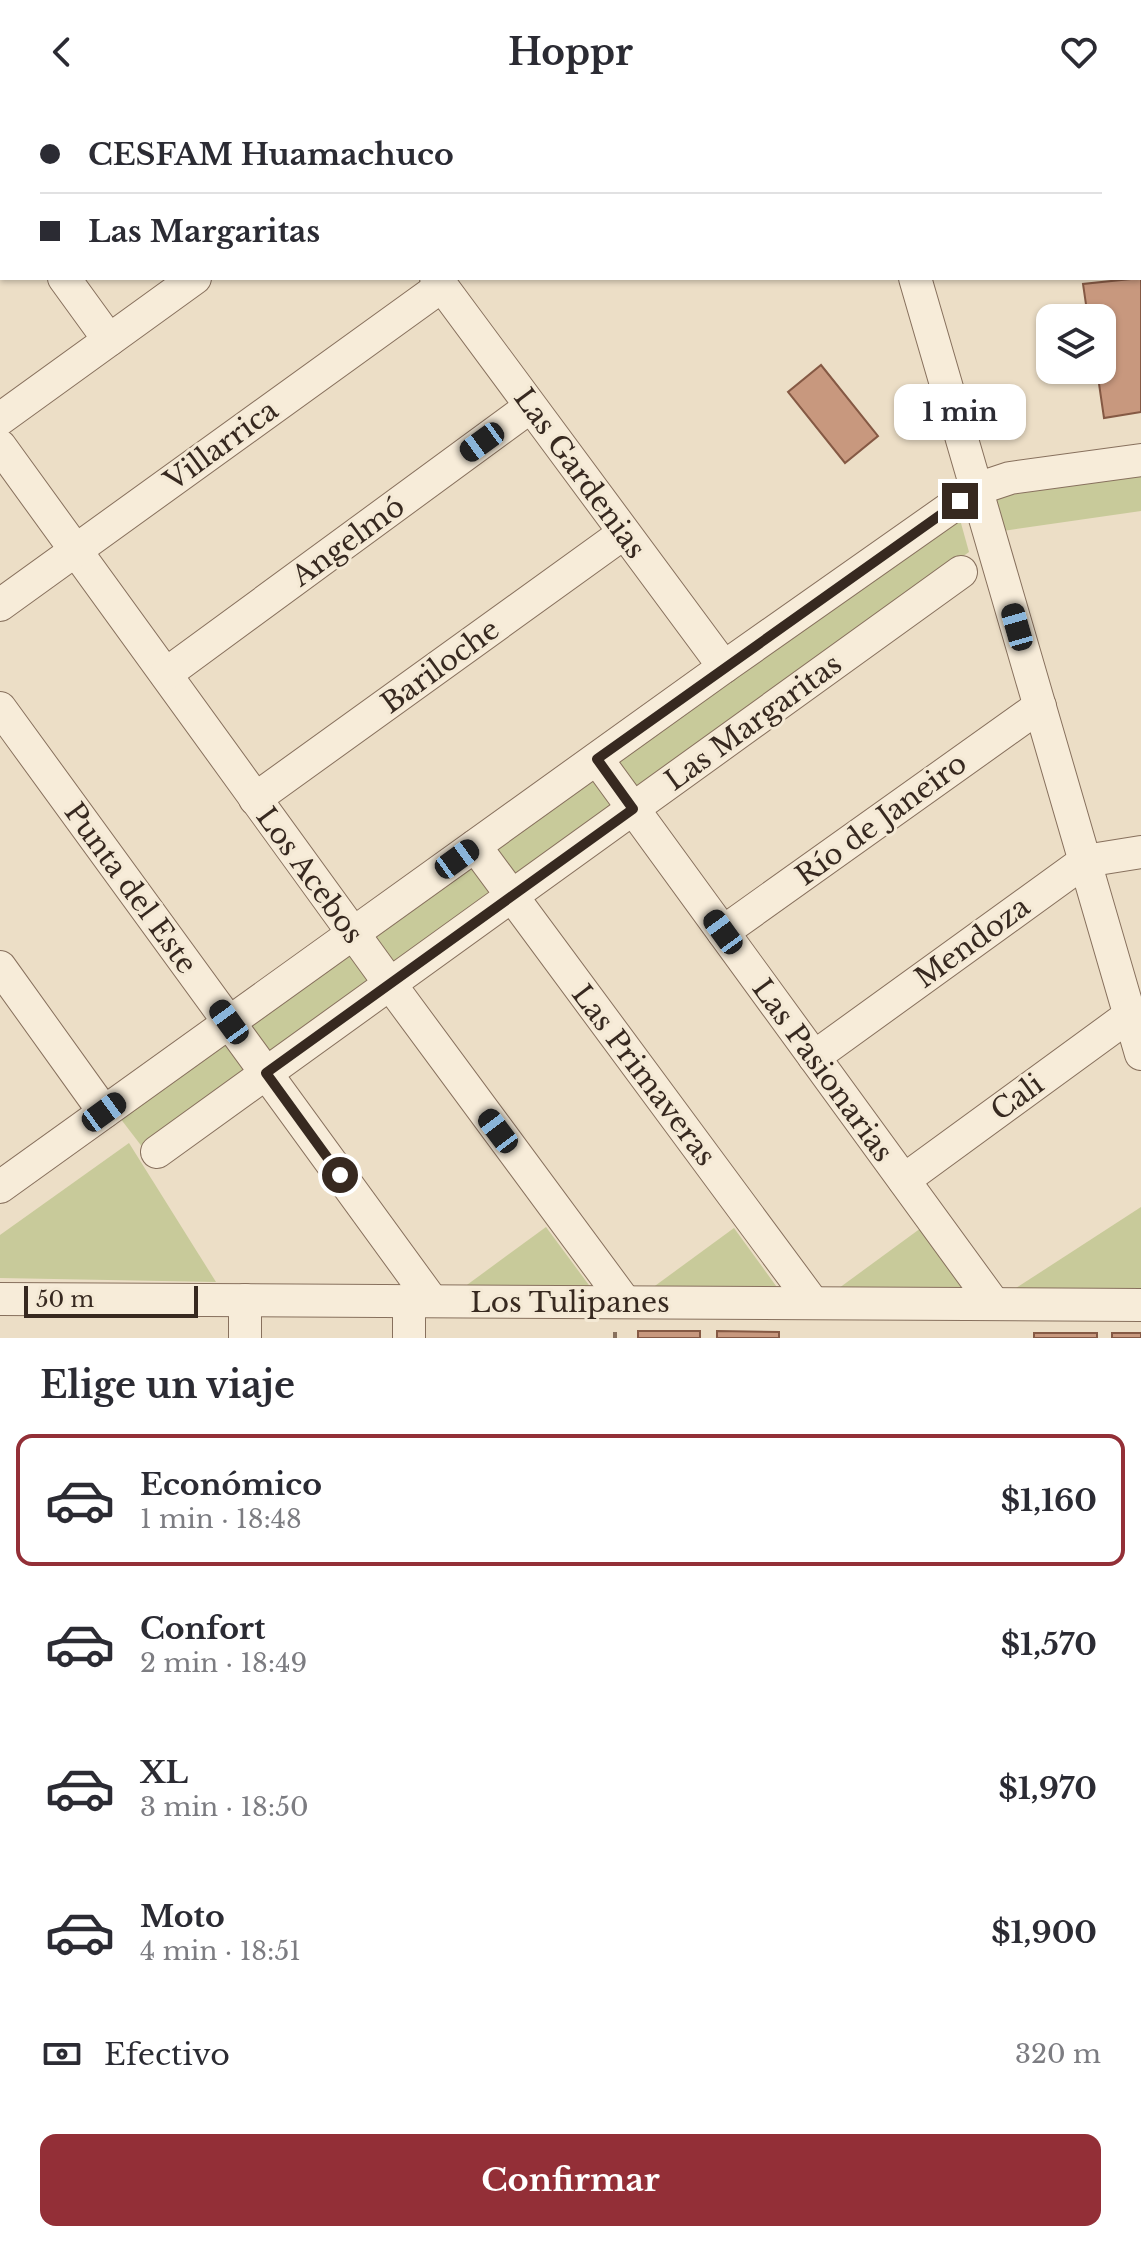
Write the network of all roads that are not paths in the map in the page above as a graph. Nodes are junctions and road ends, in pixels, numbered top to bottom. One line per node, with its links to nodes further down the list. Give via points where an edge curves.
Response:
1 (65, 280): 5 (street)
2 (192, 280): 5 (street)
3 (916, 280): 10 (street)
4 (439, 282): 6 (street, Las Gardenias); 12 (street, Villarrica)
5 (109, 340): 7 (street)
6 (530, 407): 11 (street, Las Gardenias); 16 (street, Angelmó)
7 (0, 419)
8 (0, 446): 12 (street, Los Acebos)
9 (1141, 460): 10 (street, via 1010,478)
10 (977, 489): 15 (street); 17 (street)
11 (624, 533): 15 (street, Las Gardenias); 20 (street, Bariloche)
12 (75, 550): 14 (street, Villarrica); 16 (street, Los Acebos)
13 (961, 572): 21 (street, Las Margaritas)
14 (0, 605)
15 (724, 667): 19 (street)
16 (166, 674): 20 (street, Los Acebos)
17 (1040, 706): 24 (street); 26 (street, Río de Janeiro)
18 (0, 708): 31 (street, Punta del Este)
19 (597, 759): 21 (street, Las Pasionarias); 22 (street)
20 (255, 799): 27 (street, Los Acebos)
21 (633, 809): 25 (street, Las Margaritas); 26 (street, Las Pasionarias)
22 (475, 846): 25 (street, Las Primaveras); 27 (street)
23 (1141, 852): 24 (street, Mendoza)
24 (1085, 861): 30 (street); 33 (street, Mendoza)
25 (511, 896): 29 (street, Las Margaritas); 43 (street, Las Primaveras)
26 (723, 932): 33 (street, Las Pasionarias)
27 (353, 934): 29 (street, Los Acebos); 31 (street)
28 (0, 967): 35 (street)
29 (390, 984): 34 (street, Las Margaritas); 42 (street, Los Acebos)
30 (1130, 1015): 32 (street); 37 (street, Cali)
31 (229, 1022): 34 (street, Punta del Este); 35 (street)
32 (1141, 1054)
33 (814, 1057): 37 (street, Las Pasionarias)
34 (266, 1073): 36 (street, Las Margaritas); 41 (street, Punta del Este)
35 (104, 1112): 38 (street)
36 (157, 1152)
37 (904, 1180): 44 (street, Las Pasionarias)
38 (0, 1187)
39 (0, 1299): 40 (street, Los Tulipanes)
40 (245, 1300): 41 (street, Los Tulipanes); 46 (street)
41 (420, 1301): 42 (street, Los Tulipanes); 47 (street)
42 (625, 1302): 43 (street, Los Tulipanes)
43 (813, 1303): 44 (street, Los Tulipanes)
44 (994, 1304): 45 (street, Los Tulipanes)
45 (1141, 1305)
46 (245, 1338)
47 (409, 1338)

